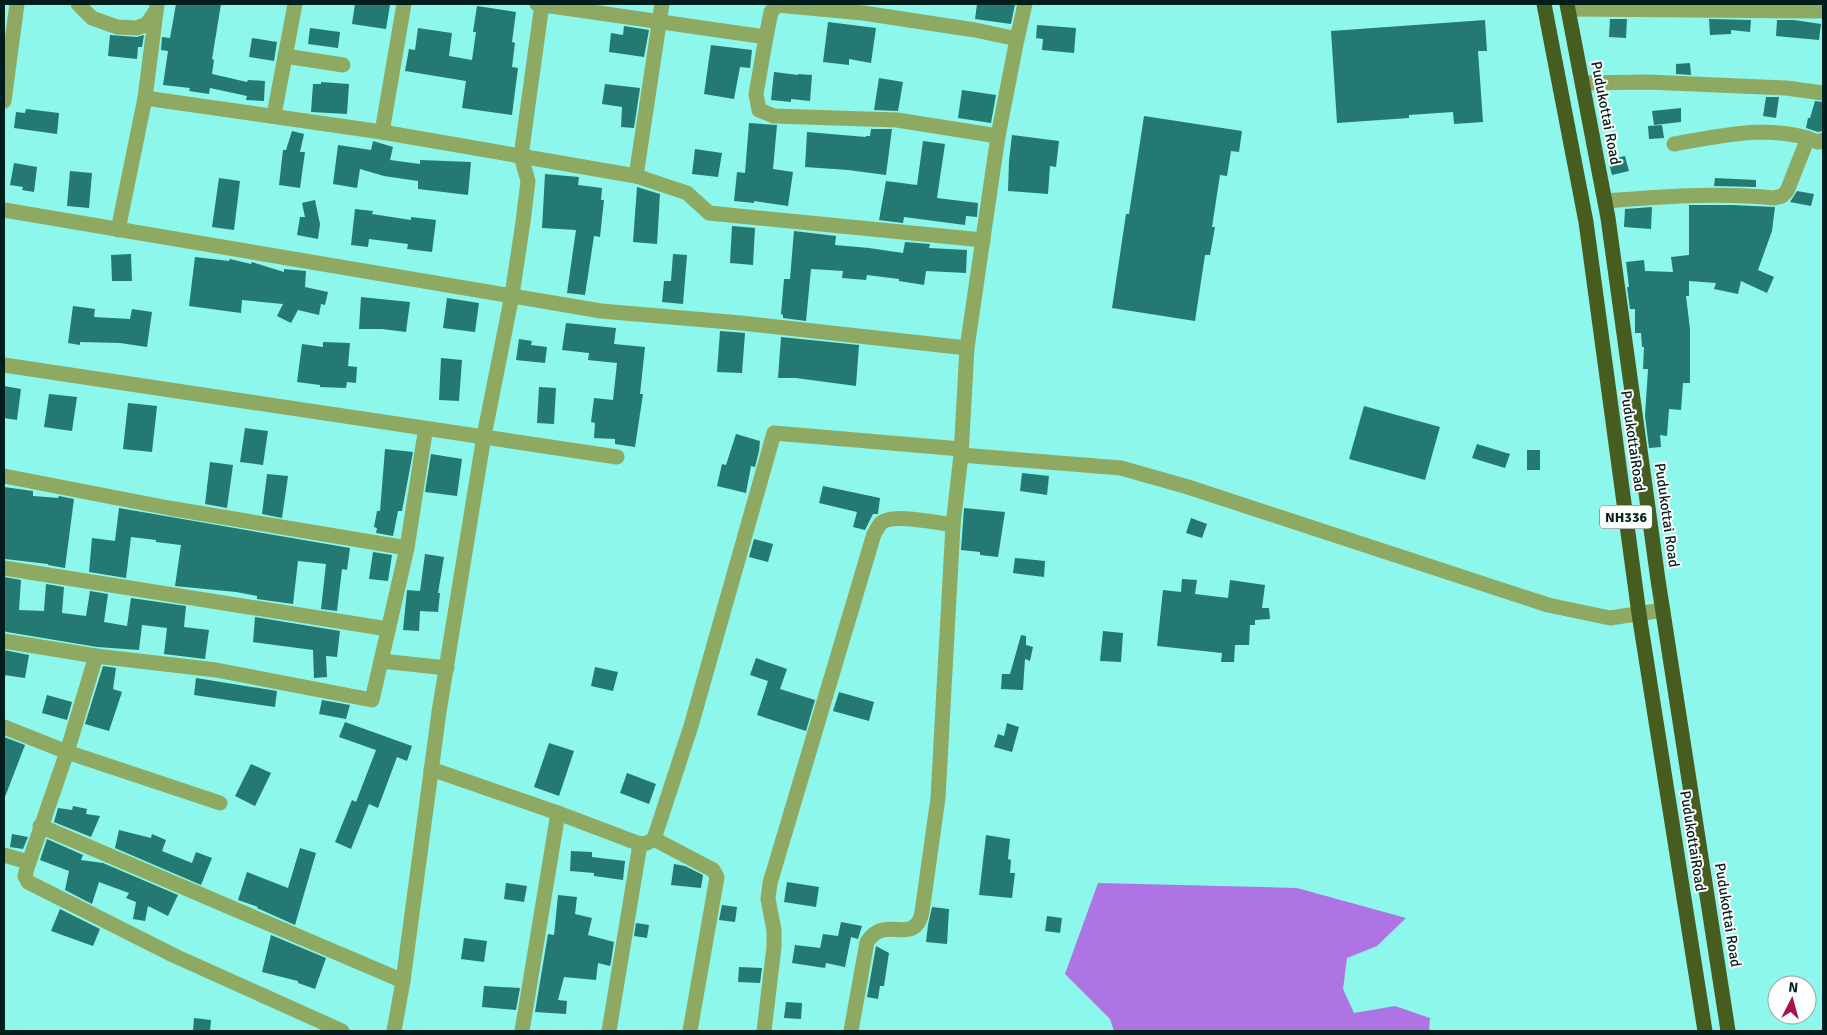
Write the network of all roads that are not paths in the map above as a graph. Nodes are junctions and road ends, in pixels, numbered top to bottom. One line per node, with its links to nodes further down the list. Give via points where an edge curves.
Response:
1 (17, 4): 21 (street)
2 (78, 4): 10 (street, via 92,18 116,27 137,28 147,24)
3 (295, 4): 16 (street)
4 (404, 4): 23 (street)
5 (539, 4): 13 (street); 27 (street)
6 (662, 4): 13 (street)
7 (1025, 4): 15 (street)
8 (1544, 4): 45 (highway, PudukottaiRoad / NH336, via 1586,222)
9 (1567, 6): 12 (street); 18 (highway, Pudukottai Road / NH336)
10 (156, 8): 20 (street)
11 (772, 8): 14 (street); 15 (street, via 863,13 975,30)
12 (1823, 10)
13 (660, 21): 14 (street); 28 (street)
14 (766, 37): 24 (street, via 756,94 759,110 774,116 897,120)
15 (1017, 40): 24 (street)
16 (285, 56): 17 (street); 22 (street)
17 (343, 65)
18 (1583, 83): 19 (street, via 1656,82 1786,88); 29 (highway, Pudukottai Road / NH336)
19 (1823, 94)
20 (145, 98): 22 (street); 31 (street)
21 (4, 101)
22 (274, 115): 23 (street)
23 (382, 132): 27 (street)
24 (998, 136): 32 (street)
25 (1816, 139): 26 (street, via 1780,132 1742,133); 29 (street, via 1788,191 1782,196)
26 (1674, 144)
27 (522, 156): 28 (street); 33 (street, via 528,181)
28 (636, 176): 32 (street, via 687,193 708,213)
29 (1605, 201): 44 (highway, Pudukottai Road / NH336)
30 (4, 210): 31 (street)
31 (118, 230): 33 (street)
32 (983, 240): 34 (street)
33 (512, 296): 34 (street, via 601,311); 37 (street)
34 (967, 348): 38 (street)
35 (4, 365): 37 (street)
36 (425, 433): 42 (street)
37 (484, 436): 39 (street); 50 (street)
38 (961, 452): 41 (street); 45 (street, via 1122,468 1548,605 1610,618); 57 (street, via 774,433 692,726)
39 (617, 457)
40 (4, 476): 42 (street)
41 (953, 526): 67 (street, via 900,518 880,523 874,534 770,883 768,899 774,948); 68 (street, via 938,798 922,912 918,923 910,929 882,929 873,933 867,942)
42 (406, 548): 46 (street)
43 (4, 568): 46 (street)
44 (1663, 610): 45 (street); 70 (highway, Pudukottai Road / NH336)
45 (1639, 614): 69 (highway, PudukottaiRoad / NH336)
46 (388, 629): 49 (street)
47 (4, 641): 48 (street)
48 (96, 656): 49 (street, via 216,670 372,700); 52 (street)
49 (381, 660): 50 (street)
50 (447, 668): 53 (street)
51 (4, 727): 52 (street)
52 (67, 752): 54 (street); 56 (street)
53 (431, 770): 55 (street); 61 (street)
54 (220, 803)
55 (558, 813): 58 (street); 64 (street)
56 (40, 826): 60 (street); 61 (street)
57 (654, 839): 58 (street); 66 (street, via 713,870 717,877)
58 (640, 844): 65 (street)
59 (4, 854): 60 (street)
60 (28, 862): 62 (street, via 25,876 34,886 175,956)
61 (403, 981): 63 (street)
62 (342, 1031)
63 (394, 1031)
64 (522, 1031)
65 (609, 1031)
66 (690, 1031)
67 (764, 1031)
68 (851, 1031)
69 (1705, 1031)
70 (1728, 1031)

